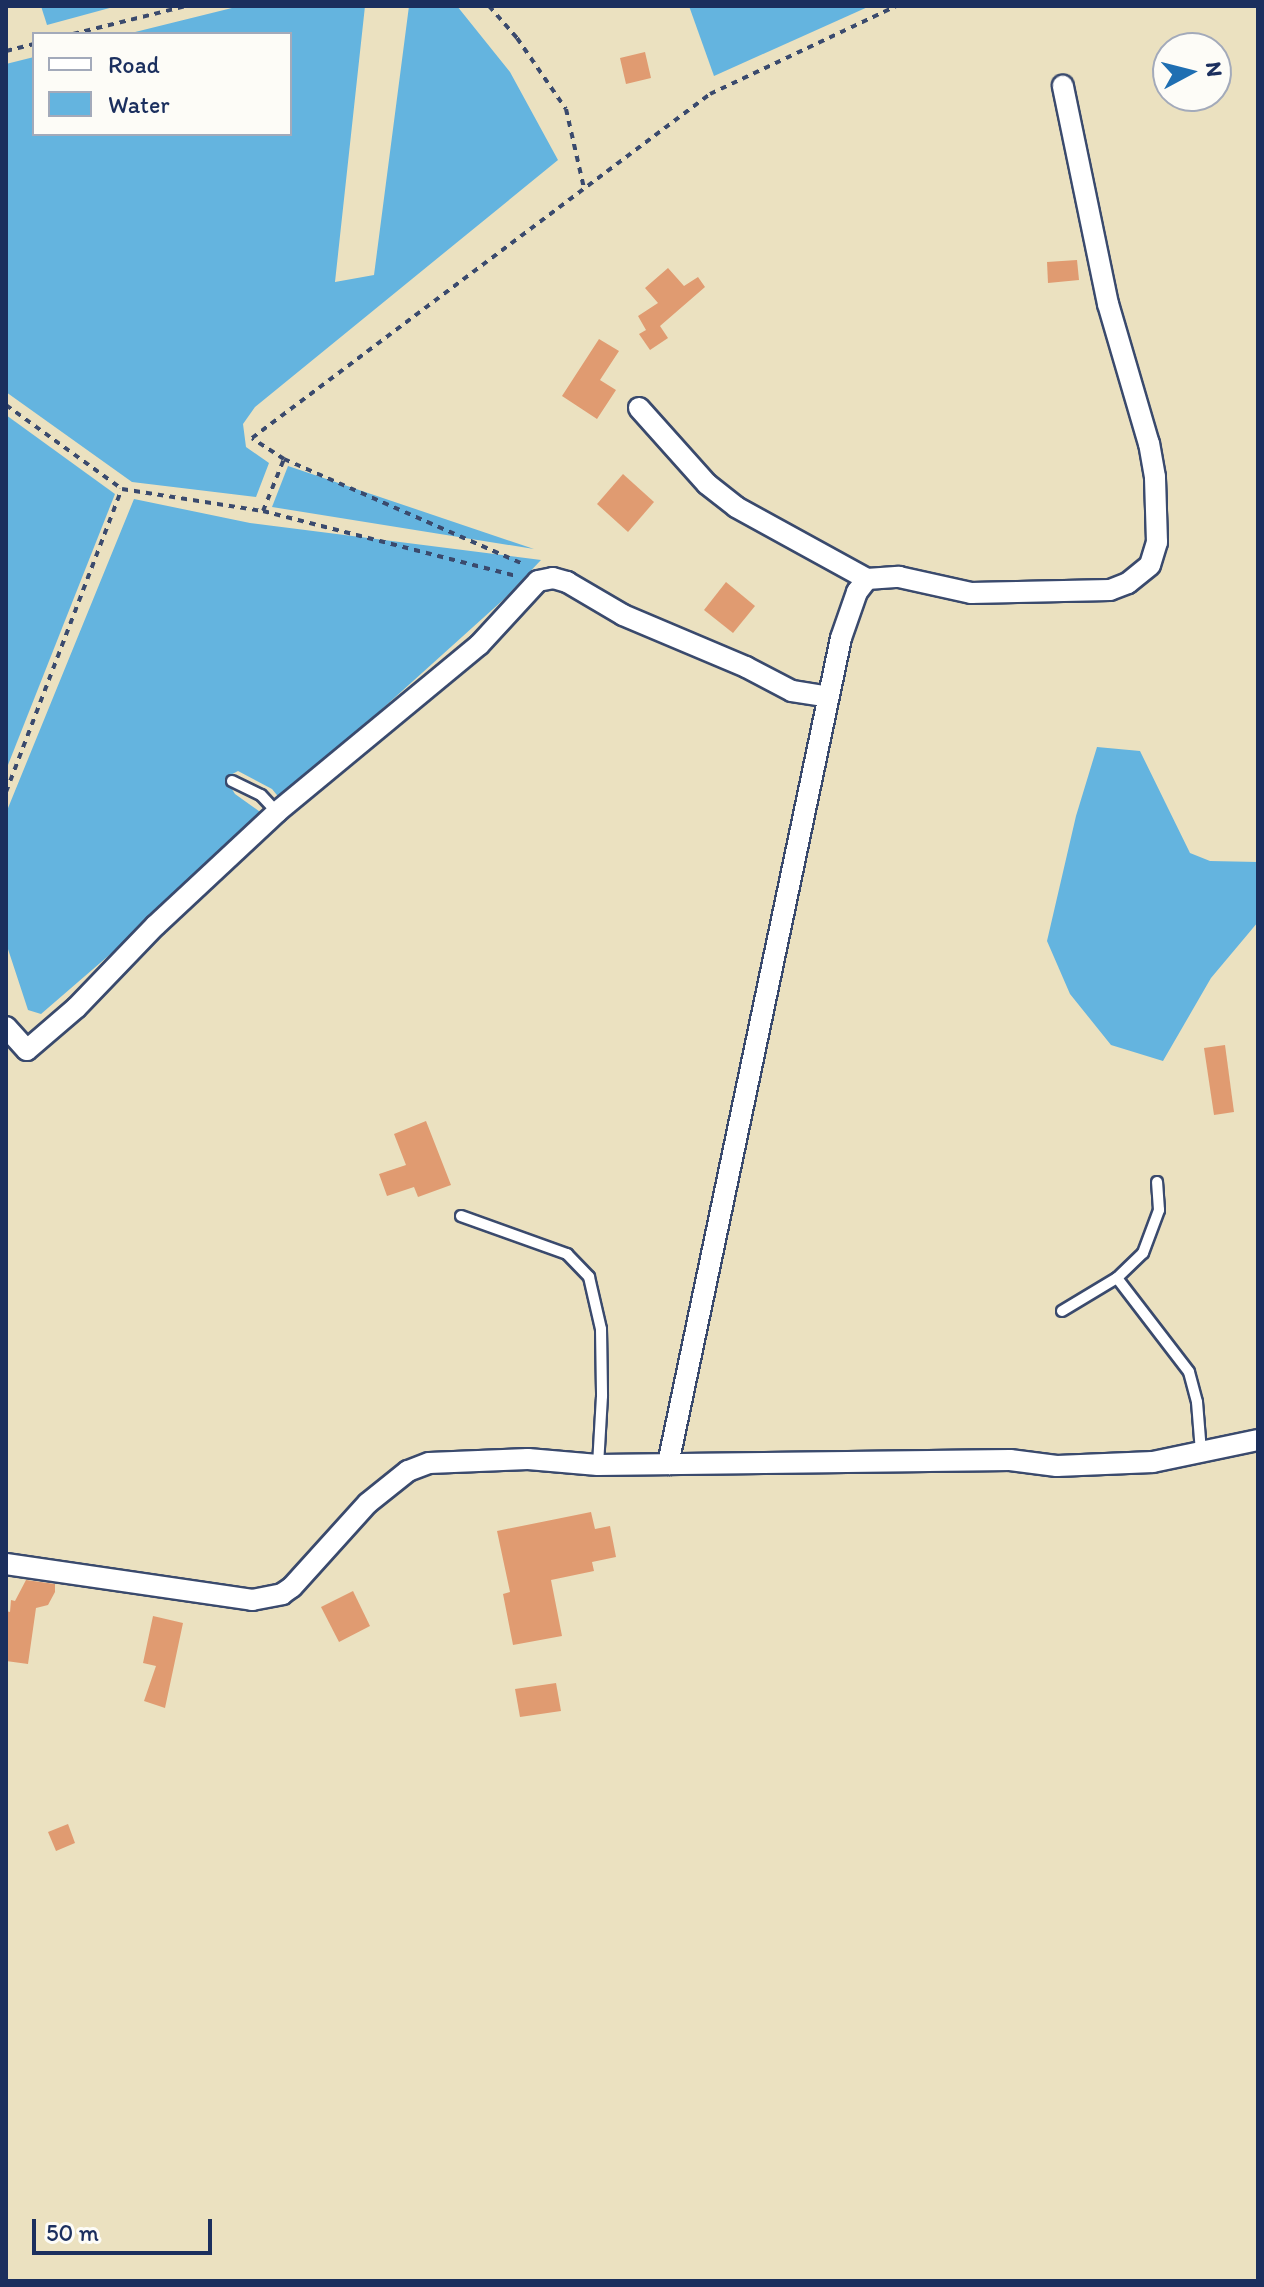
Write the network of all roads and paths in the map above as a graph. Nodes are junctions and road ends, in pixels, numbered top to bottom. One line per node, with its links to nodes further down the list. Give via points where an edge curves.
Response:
1 (186, 6): 4 (path)
2 (489, 6): 8 (path, via 566,109)
3 (896, 6): 8 (path, via 710,94)
4 (81, 32)
5 (32, 44): 6 (path)
6 (6, 51)
7 (1063, 86): 15 (street, via 1108,304 1149,444 1158,528 1150,565 1128,583 1094,591 971,593 899,577)
8 (584, 188): 11 (path, via 252,438)
9 (6, 405): 12 (path)
10 (639, 408): 15 (street, via 707,484 736,507)
11 (284, 459): 13 (path); 14 (path)
12 (122, 489): 13 (path); 18 (path)
13 (263, 511): 14 (path)
14 (545, 579): 16 (street, via 567,582 623,615 792,691); 19 (street, via 479,645)
15 (867, 579): 16 (street, via 841,638)
16 (828, 697): 27 (street)
17 (232, 781): 19 (lane, via 261,795)
18 (6, 792)
19 (277, 812): 20 (street, via 27,1050)
20 (6, 1027)
21 (1157, 1182): 23 (lane, via 1154,1228 1143,1253)
22 (461, 1216): 28 (lane, via 567,1254 589,1277 601,1329)
23 (1117, 1278): 24 (lane); 26 (lane, via 1189,1372)
24 (1062, 1311)
25 (1258, 1440): 26 (street)
26 (1201, 1452): 27 (street, via 1153,1462 1057,1466 1010,1460)
27 (668, 1464): 28 (street)
28 (598, 1465): 29 (street, via 528,1459 418,1467 368,1503 301,1581 282,1594 252,1600)
29 (6, 1564)

